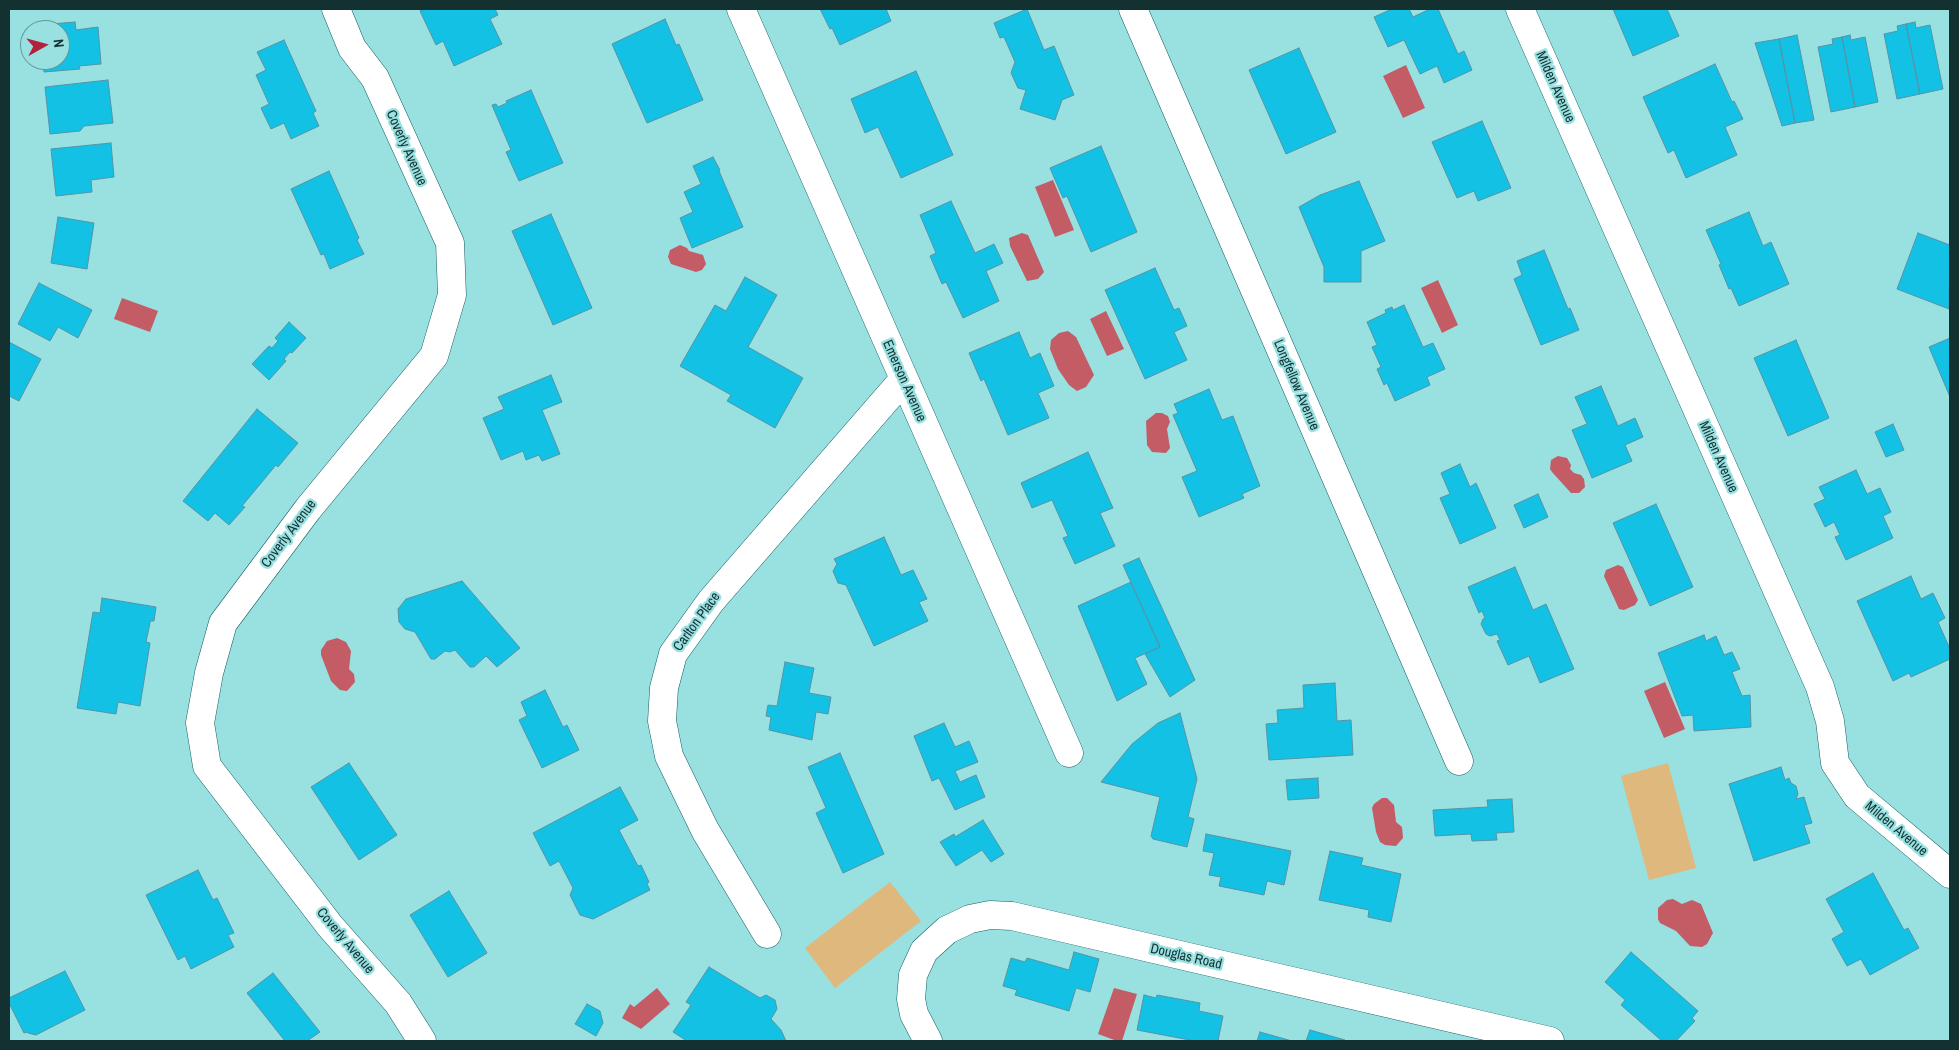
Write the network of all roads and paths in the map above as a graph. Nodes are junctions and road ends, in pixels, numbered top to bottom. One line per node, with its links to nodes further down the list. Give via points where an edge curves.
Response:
1 (336, 9): 10 (street, Coverly Avenue, via 352,48 374,78 450,243 452,295 434,356 308,509 223,623 200,723 207,766 330,926 398,1003)
2 (741, 9): 5 (street, Emerson Avenue)
3 (1133, 9): 7 (street, Longfellow Avenue)
4 (1520, 9): 8 (street, Milden Avenue, via 1820,687 1830,721 1836,763 1857,796)
5 (903, 380): 6 (street, Emerson Avenue); 9 (street, Carlton Place, via 711,601 673,654 664,688 662,721 669,756 705,830)
6 (1069, 753)
7 (1459, 761)
8 (1950, 874)
9 (767, 934)
10 (422, 1041)
11 (928, 1041): 12 (street, Douglas Road, via 914,1014 912,975 924,951 947,930 970,919 990,915 1012,916)
12 (1550, 1041)

